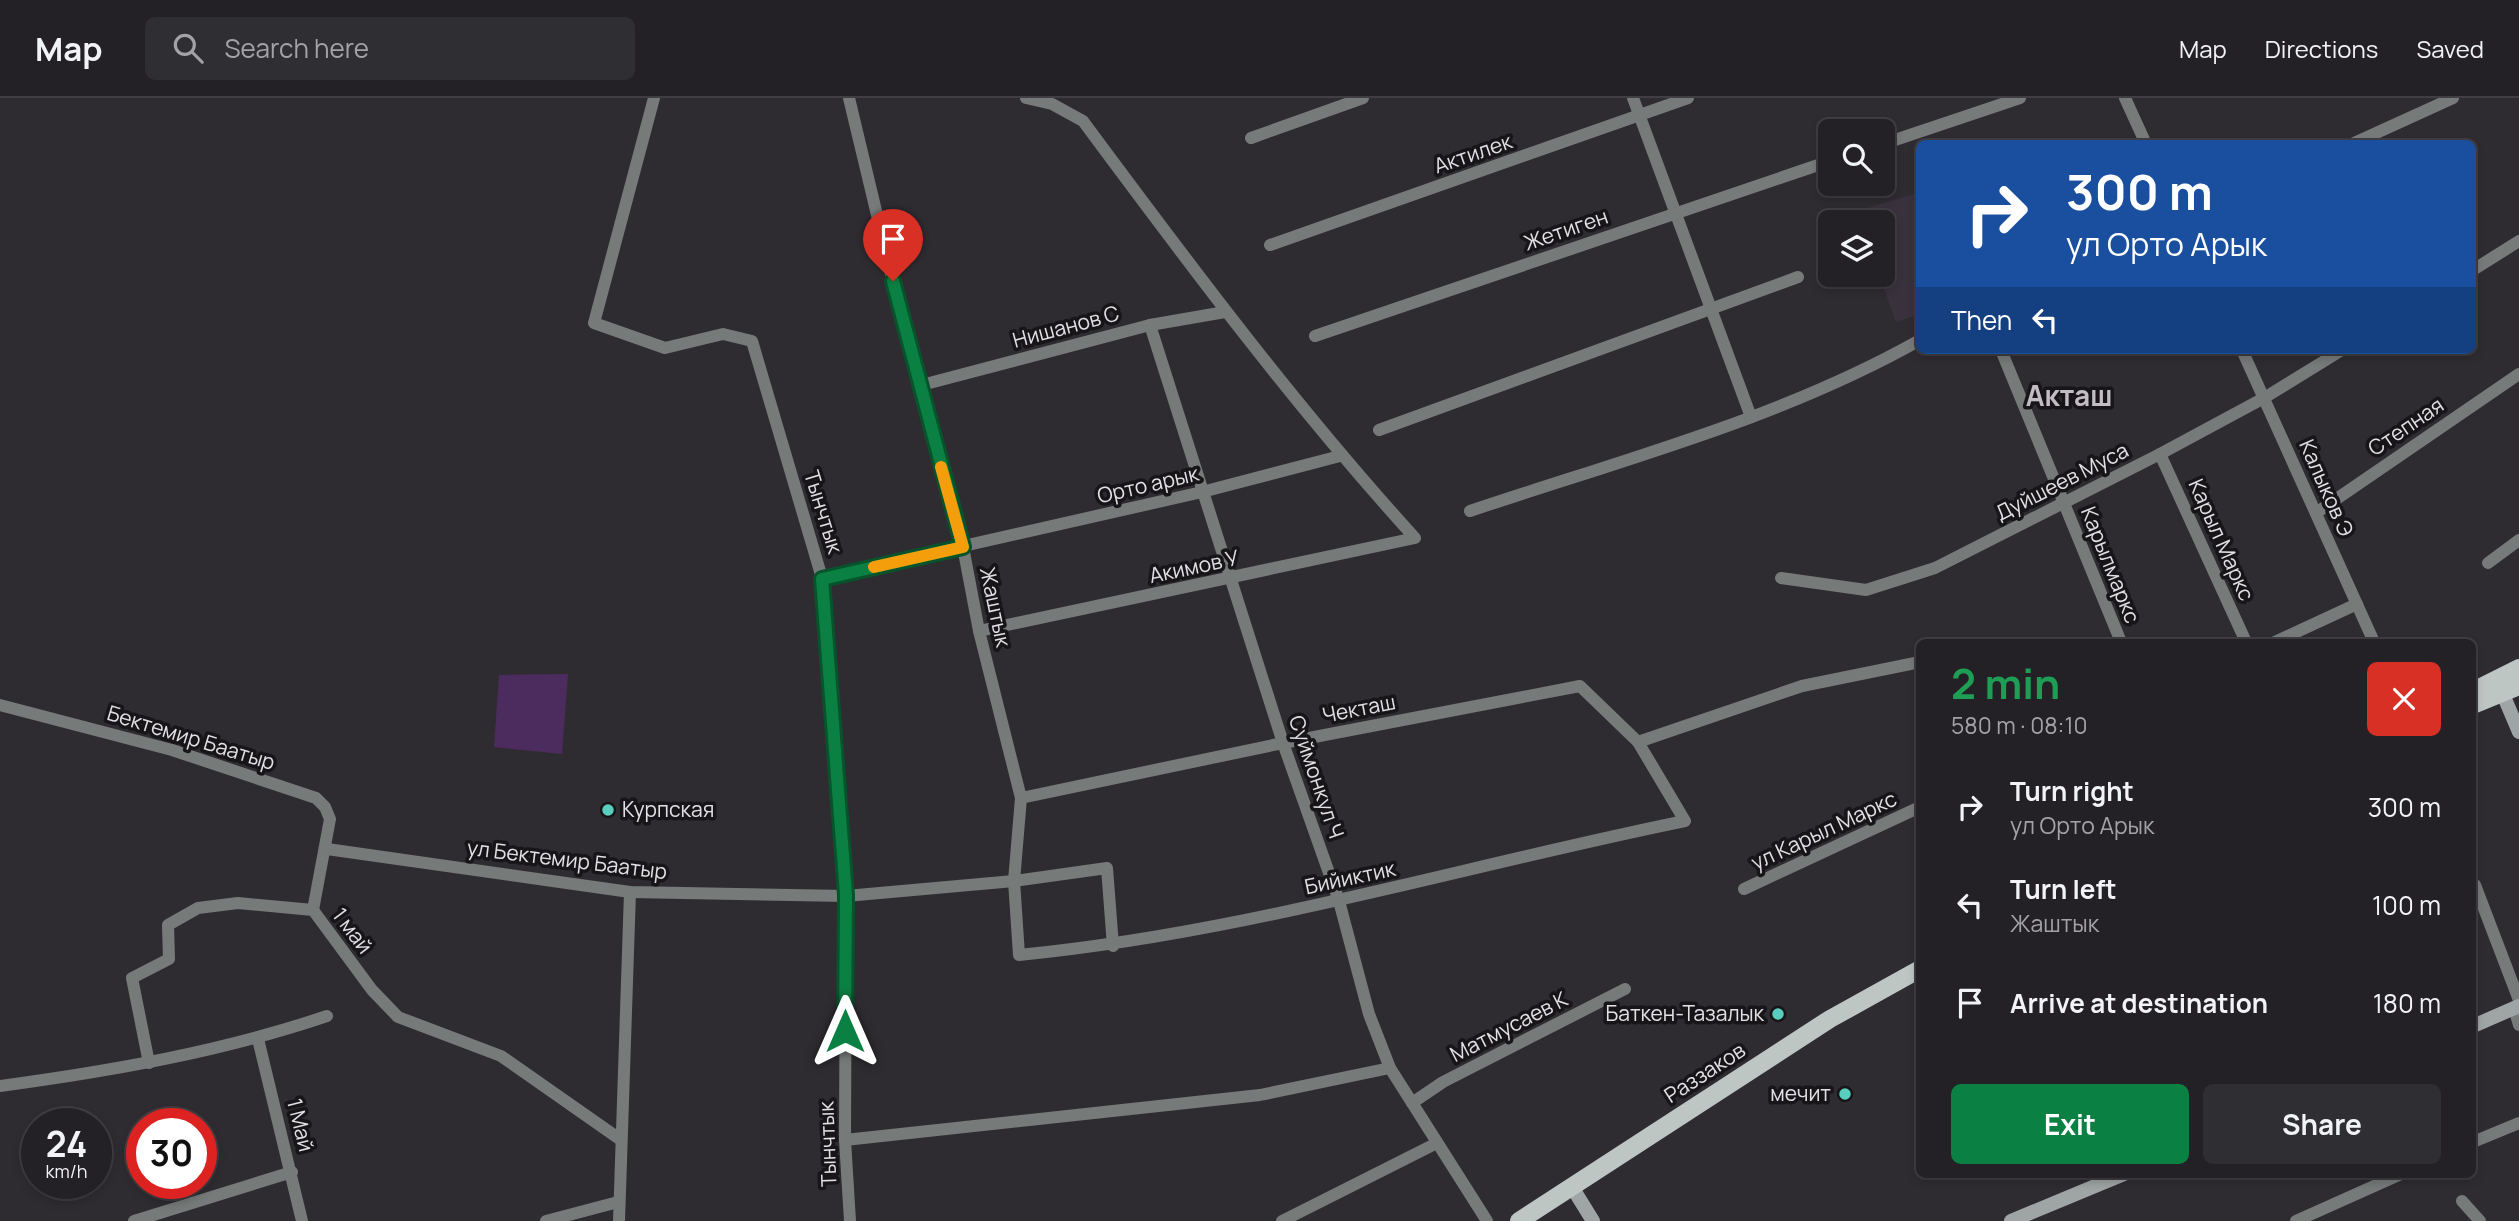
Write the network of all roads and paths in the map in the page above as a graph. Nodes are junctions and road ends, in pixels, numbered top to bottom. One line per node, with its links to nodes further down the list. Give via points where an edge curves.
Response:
1 (654, 98): 44 (street, Тынчтык, via 594,323 665,348 723,334 752,341)
2 (849, 98): 30 (street, Жаштык)
3 (1026, 98): 22 (street, via 1052,104 1083,121)
4 (1363, 98): 11 (street)
5 (1633, 98): 10 (street)
6 (1688, 98): 10 (street, Актилек)
7 (2020, 98): 12 (street)
8 (2125, 98): 13 (street)
9 (2453, 98): 14 (street)
10 (1638, 116): 16 (street); 18 (street, Актилек)
11 (1251, 138)
12 (1895, 140)
13 (2144, 140)
14 (2361, 140)
15 (1818, 165): 16 (street, Жетиген)
16 (1674, 213): 21 (street); 24 (street, Жетиген)
17 (2519, 241): 19 (street)
18 (1270, 245)
19 (2476, 268)
20 (1798, 277): 21 (street)
21 (1710, 309): 32 (street); 33 (street)
22 (1225, 312): 23 (street, Нишанов С); 35 (street)
23 (1150, 325): 30 (street, Нишанов С); 36 (street, Суймонкул Ч)
24 (1315, 336)
25 (1916, 342): 32 (street, via 1861,373)
26 (2003, 354): 37 (street, Карылмаркс)
27 (2244, 354): 31 (street, Калыков Э)
28 (2336, 354): 31 (street, Дуйшеев Муса)
29 (2519, 374): 39 (street, Степная)
30 (919, 386): 41 (street, Жаштык)
31 (2264, 398): 34 (street, Дуйшеев Муса); 39 (street, Калыков Э)
32 (1751, 417): 38 (street)
33 (1379, 430)
34 (2160, 454): 37 (street, Дуйшеев Муса); 49 (street, Карыл Маркс)
35 (1340, 456): 36 (street, Орто арык); 45 (street, Акимов У, via 1415,538)
36 (1202, 492): 41 (street, Орто арык); 45 (street, Суймонкул Ч)
37 (2064, 503): 43 (street, Дуйшеев Муса, via 1935,568 1866,590); 48 (street, Карылмаркс)
38 (1469, 511)
39 (2316, 513): 46 (street, Калыков Э)
40 (2519, 540): 42 (street)
41 (963, 547): 44 (street, Орто арык); 47 (street, Жаштык)
42 (2488, 563)
43 (1781, 578)
44 (822, 579): 68 (street, Тынчтык)
45 (1231, 580): 47 (street, Акимов У); 60 (street, Суймонкул Ч)
46 (2357, 604): 50 (street); 51 (street, Калыков Э)
47 (979, 631): 61 (street, Жаштык)
48 (2120, 639)
49 (2245, 639)
50 (2281, 639)
51 (2373, 639)
52 (1916, 663): 59 (street, via 1802,686)
53 (2519, 668): 54 (main road)
54 (2506, 686): 55 (main road); 56 (main road); 58 (street)
55 (2476, 691)
56 (2476, 703)
57 (0, 705): 63 (street, Бектемир Баатыр, via 172,750 316,798 330,819)
58 (2519, 732)
59 (1638, 742): 60 (street, Чекташ, via 1580,686); 69 (street, Бийиктик, via 1685,821)
60 (1283, 743): 61 (street, Чекташ); 69 (street, Суймонкул Ч)
61 (1021, 798): 64 (street, Жаштык)
62 (1916, 809): 66 (street, ул Карыл Маркс)
63 (327, 849): 67 (street, ул Бектемир Баатыр); 70 (street, Бектемир Баатыр)
64 (1014, 881): 68 (street, ул Бектемир Баатыр); 71 (street, ул Бектемир Баатыр, via 1107,869); 72 (street, Жаштык)
65 (2476, 888): 75 (street)
66 (1744, 889)
67 (630, 891): 68 (street, ул Бектемир Баатыр); 85 (street)
68 (846, 895): 86 (street, Тынчтык)
69 (1339, 901): 71 (street, Бийиктик); 81 (street, Суймонкул Ч, via 1369,1014)
70 (313, 910): 80 (street, 1 май, via 238,903 198,908 168,925 169,959 132,978); 85 (street, 1 май, via 372,990 398,1017 501,1056)
71 (1113, 946): 72 (street, Бийиктик)
72 (1019, 955)
73 (1916, 970): 92 (main road, Раззаков, via 1830,1019)
74 (1625, 989): 83 (street, Матмусаев К, via 1443,1082)
75 (2517, 1004): 77 (street); 78 (street)
76 (327, 1016): 79 (street)
77 (2476, 1024)
78 (2519, 1025)
79 (258, 1039): 80 (street); 89 (street, 1 Май)
80 (149, 1063): 82 (street)
81 (1390, 1068): 83 (street, Суймонкул Ч); 86 (street, via 1260,1095)
82 (0, 1086)
83 (1412, 1103): 88 (street, Суймонкул Ч)
84 (2519, 1123): 87 (street)
85 (621, 1140): 94 (street)
86 (845, 1140): 99 (street, Тынчтык)
87 (2476, 1141)
88 (1437, 1143): 100 (street); 101 (street, Суймонкул Ч)
89 (292, 1172): 95 (street); 96 (street, 1 Май)
90 (2114, 1178): 104 (street)
91 (2392, 1178): 105 (street)
92 (1572, 1187): 102 (main road, Раззаков); 103 (street)
93 (2462, 1201): 106 (street)
94 (618, 1202): 97 (street); 98 (street)
95 (134, 1221)
96 (302, 1221)
97 (547, 1221)
98 (619, 1221)
99 (850, 1221)
100 (1282, 1221)
101 (1487, 1221)
102 (1519, 1221)
103 (1593, 1221)
104 (2011, 1221)
105 (2296, 1221)
106 (2480, 1221)

